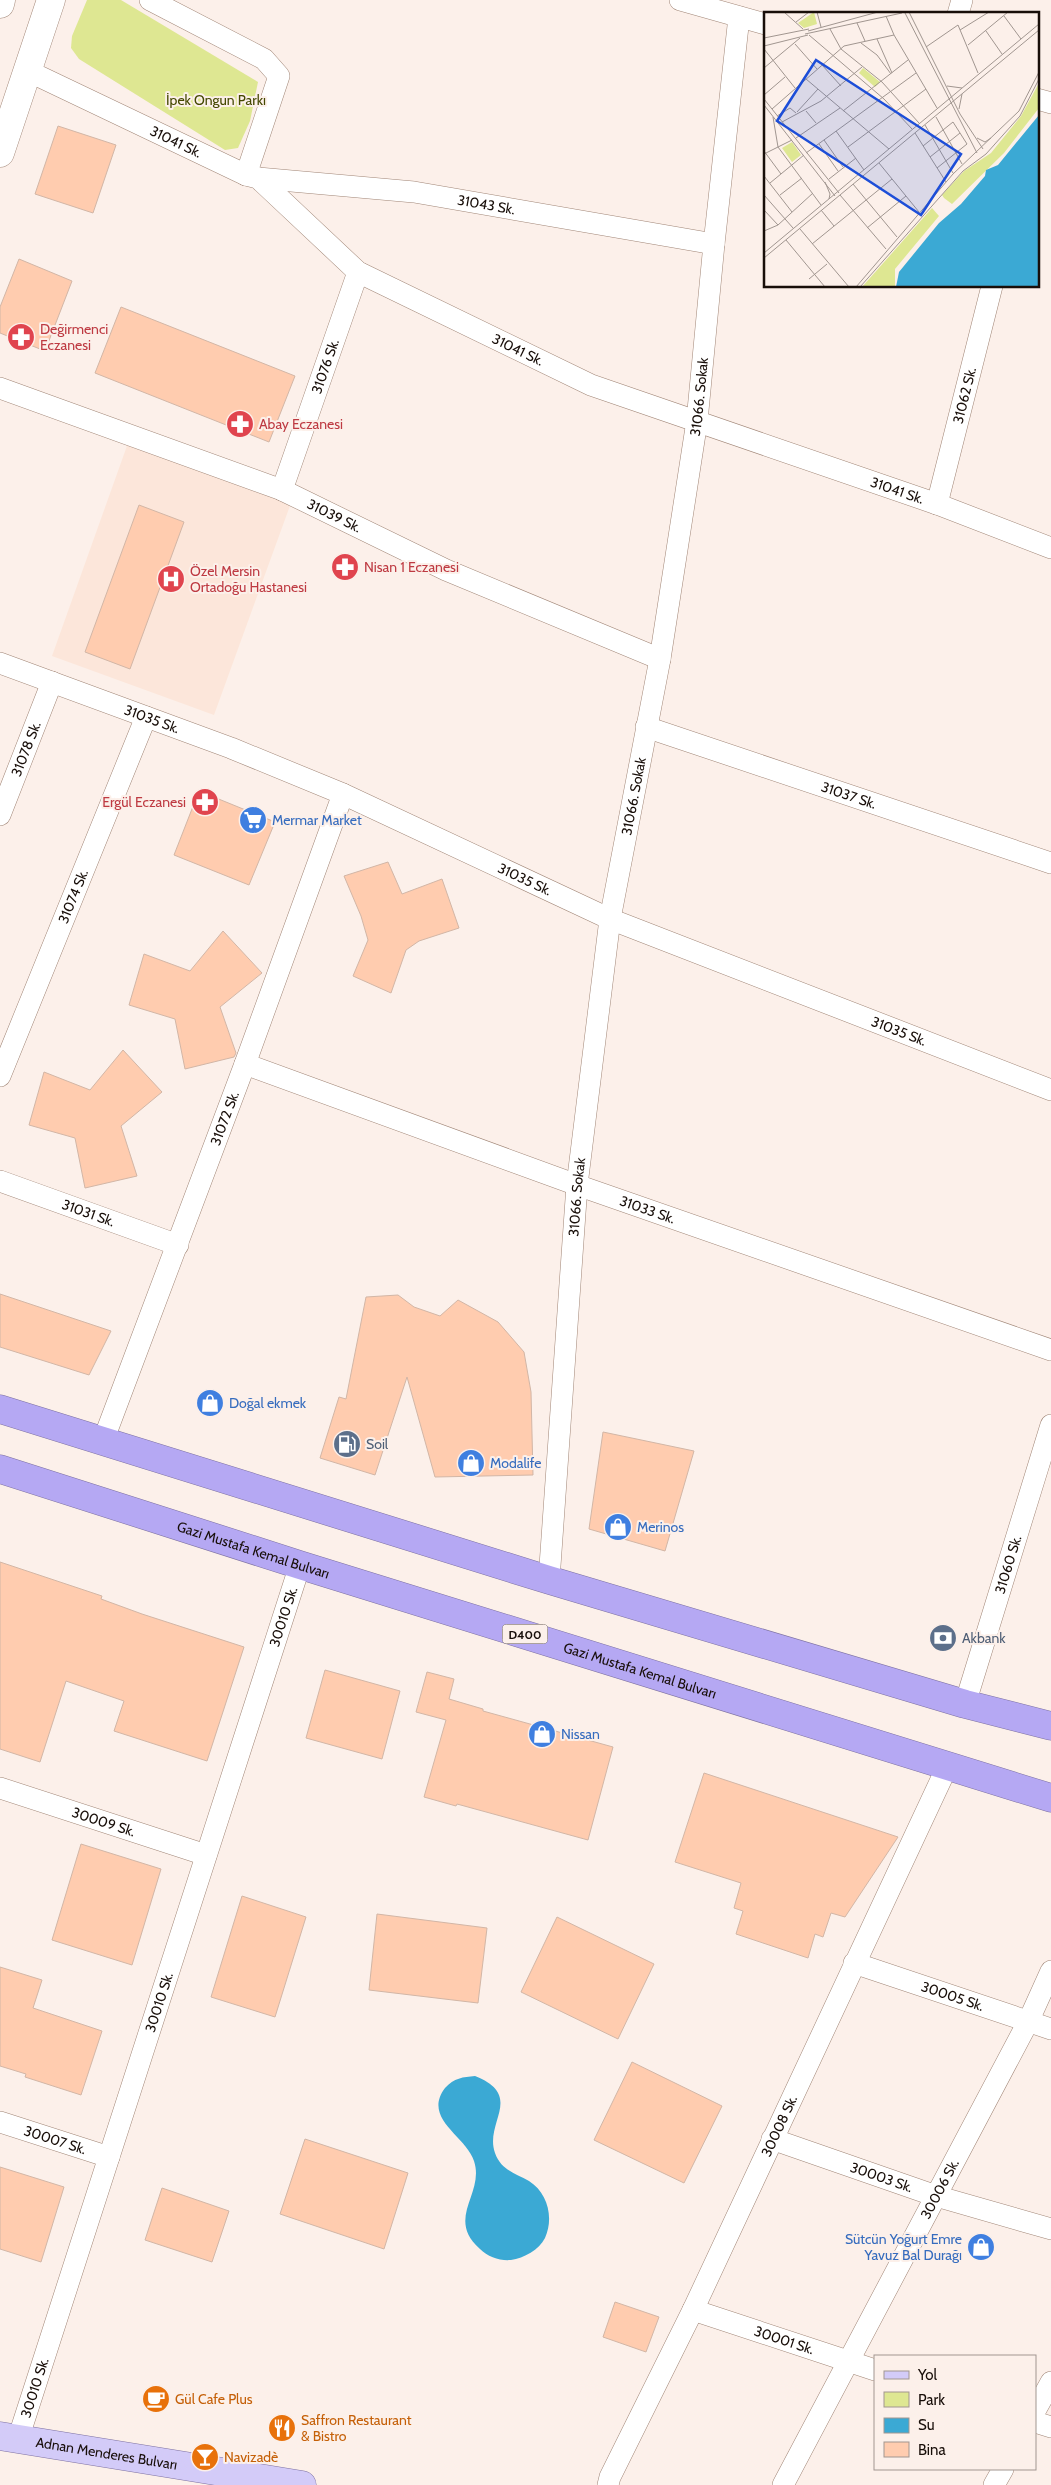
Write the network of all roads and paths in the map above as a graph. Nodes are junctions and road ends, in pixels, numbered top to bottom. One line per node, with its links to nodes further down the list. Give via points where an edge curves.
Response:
1 (2, 0): 5 (main road)
2 (52, 0): 8 (main road)
3 (150, 0): 10 (street, via 264,59 279,76)
4 (680, 0): 6 (street)
5 (0, 4)
6 (739, 17): 7 (street); 11 (street, 31066. Sokak)
7 (764, 24)
8 (28, 71): 9 (main road); 10 (street, 31041 Sk.)
9 (0, 153)
10 (252, 177): 11 (street, 31043 Sk., via 414,192); 12 (street, 31041 Sk.)
11 (714, 244): 15 (street, 31066. Sokak)
12 (358, 272): 15 (street, 31041 Sk., via 591,385); 16 (street, 31076 Sk.)
13 (991, 288): 17 (street, 31062 Sk.)
14 (0, 388): 16 (street, 31039 Sk.)
15 (697, 421): 17 (street, 31041 Sk.); 19 (street, 31066. Sokak)
16 (282, 490): 19 (street, 31039 Sk., via 446,570)
17 (937, 504): 18 (street, 31041 Sk.)
18 (1051, 548)
19 (660, 659): 23 (street, 31066. Sokak)
20 (0, 664): 21 (street, 31035 Sk.)
21 (52, 682): 22 (street, 31035 Sk.); 25 (street, 31078 Sk.)
22 (146, 717): 24 (street, 31035 Sk.); 29 (street, 31074 Sk.)
23 (646, 727): 26 (street, 31037 Sk.); 27 (street, 31066. Sokak)
24 (343, 794): 27 (street, 31035 Sk.); 28 (street, 31072 Sk.)
25 (0, 815)
26 (1051, 864)
27 (610, 919): 30 (street, 31035 Sk.); 32 (street, 31066. Sokak)
28 (245, 1064): 32 (street, 31033 Sk.); 33 (street, 31072 Sk.)
29 (0, 1076)
30 (1051, 1090)
31 (0, 1181): 33 (street, 31031 Sk.)
32 (577, 1185): 34 (street, 31033 Sk.); 40 (street, 31066. Sokak)
33 (178, 1245): 37 (street, 31072 Sk.)
34 (1051, 1350)
35 (0, 1409): 37 (highway)
36 (1051, 1425): 41 (street, 31060 Sk.)
37 (103, 1441): 40 (highway)
38 (0, 1470): 39 (highway, Gazi Mustafa Kemal Bulvarı / D400)
39 (300, 1565): 43 (highway, Gazi Mustafa Kemal Bulvarı / D400); 46 (street, 30010 Sk.)
40 (549, 1580): 41 (highway)
41 (965, 1704): 42 (highway)
42 (1051, 1726)
43 (947, 1766): 45 (highway, Gazi Mustafa Kemal Bulvarı / D400); 47 (street, 30008 Sk.)
44 (0, 1788): 46 (street, 30009 Sk.)
45 (1051, 1798)
46 (206, 1855): 53 (street, 30010 Sk.)
47 (854, 1963): 49 (street, 30005 Sk.); 52 (street, 30008 Sk.)
48 (1051, 1971): 49 (street, 30006 Sk.)
49 (1028, 2022): 50 (street, 30005 Sk.); 54 (street, 30006 Sk.)
50 (1051, 2029)
51 (0, 2122): 53 (street, 30007 Sk.)
52 (772, 2139): 54 (street, 30003 Sk.); 56 (street, 30008 Sk.)
53 (109, 2157): 63 (street, 30010 Sk.)
54 (936, 2196): 55 (street, 30003 Sk.); 57 (street, 30006 Sk.)
55 (1051, 2229)
56 (693, 2310): 57 (street, 30001 Sk.); 66 (street, 30008 Sk.)
57 (850, 2361): 58 (street, 30001 Sk.); 67 (street, 30006 Sk.)
58 (874, 2370)
59 (1051, 2382): 60 (street)
60 (1036, 2409)
61 (1036, 2422): 62 (street)
62 (1051, 2427)
63 (9, 2437): 65 (main road, Adnan Menderes Bulvarı)
64 (1002, 2470): 68 (street)
65 (302, 2485)
66 (608, 2485)
67 (783, 2485)
68 (994, 2485)

